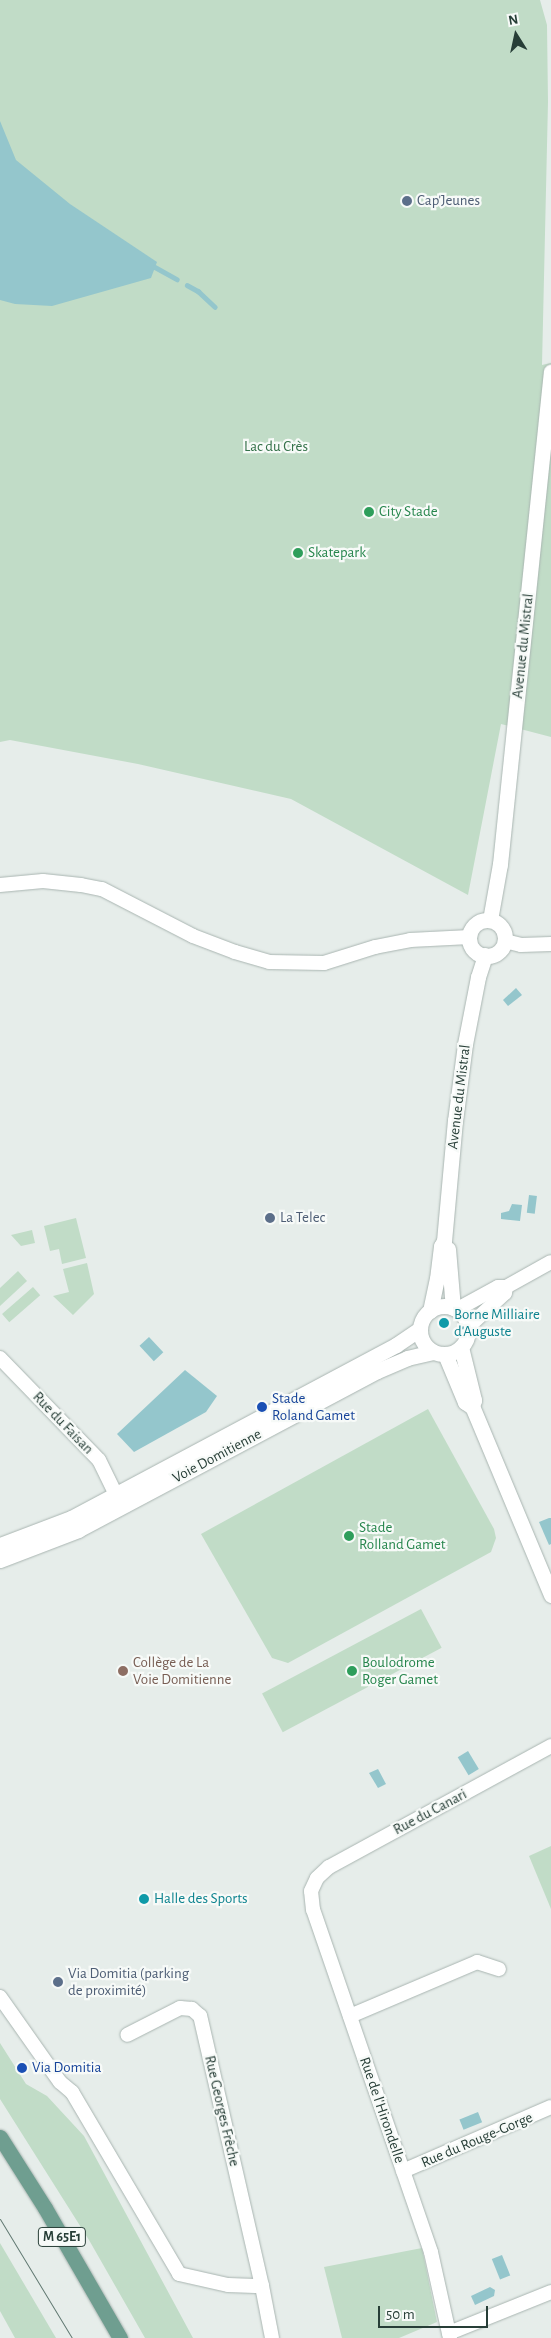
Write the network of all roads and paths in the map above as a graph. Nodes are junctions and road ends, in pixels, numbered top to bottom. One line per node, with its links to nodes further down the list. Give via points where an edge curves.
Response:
1 (551, 372): 3 (street, Avenue du Mistral, via 501,854)
2 (0, 885): 4 (street, via 52,881 102,889 192,936 270,962 324,963 410,940)
3 (490, 920): 4 (street, via 475,925); 5 (street, via 500,925)
4 (470, 937): 7 (street, via 472,947)
5 (505, 941): 6 (street, via 521,945); 7 (street, via 500,950)
6 (551, 944)
7 (485, 955): 8 (street, Avenue du Mistral, via 464,1044)
8 (444, 1241): 11 (street, Avenue du Mistral, via 448,1246); 12 (street, Avenue du Mistral)
9 (551, 1262): 10 (street)
10 (506, 1287): 11 (street, via 498,1287); 13 (street, via 505,1292)
11 (454, 1309): 12 (street, via 441,1307); 13 (street, via 464,1317)
12 (430, 1311): 14 (street)
13 (468, 1328): 15 (street)
14 (420, 1329): 16 (street, via 423,1342); 19 (street, Voie Domitienne, via 396,1345)
15 (461, 1347): 16 (street); 18 (street, via 474,1400)
16 (439, 1353): 18 (street, via 465,1402); 21 (street, Voie Domitienne, via 407,1358 377,1370 78,1530)
17 (0, 1358): 19 (street, Rue du Faisan, via 99,1460)
18 (472, 1406): 22 (street)
19 (116, 1495): 20 (street, Voie Domitienne, via 71,1518)
20 (0, 1545)
21 (0, 1560)
22 (548, 1575): 23 (street)
23 (551, 1595)
24 (551, 1746): 25 (street, Rue du Canari, via 329,1867)
25 (313, 1884): 28 (street, Rue de l'Hirondelle, via 313,1910)
26 (499, 1969): 28 (street, via 477,1962)
27 (0, 1997): 33 (street, via 60,2082 72,2092 179,2274 228,2285)
28 (350, 2016): 32 (street, Rue de l'Hirondelle)
29 (127, 2035): 33 (street, Rue Georges Frêche, via 180,2008 192,2009 200,2016)
30 (551, 2107): 32 (street, Rue du Rouge-Gorge)
31 (0, 2137): 36 (main road, M 65E1)
32 (403, 2171): 35 (street, Rue de l'Hirondelle, via 431,2252)
33 (262, 2286): 37 (street, Rue Georges Frêche)
34 (551, 2292): 35 (street)
35 (449, 2336)
36 (120, 2338)
37 (272, 2338)

